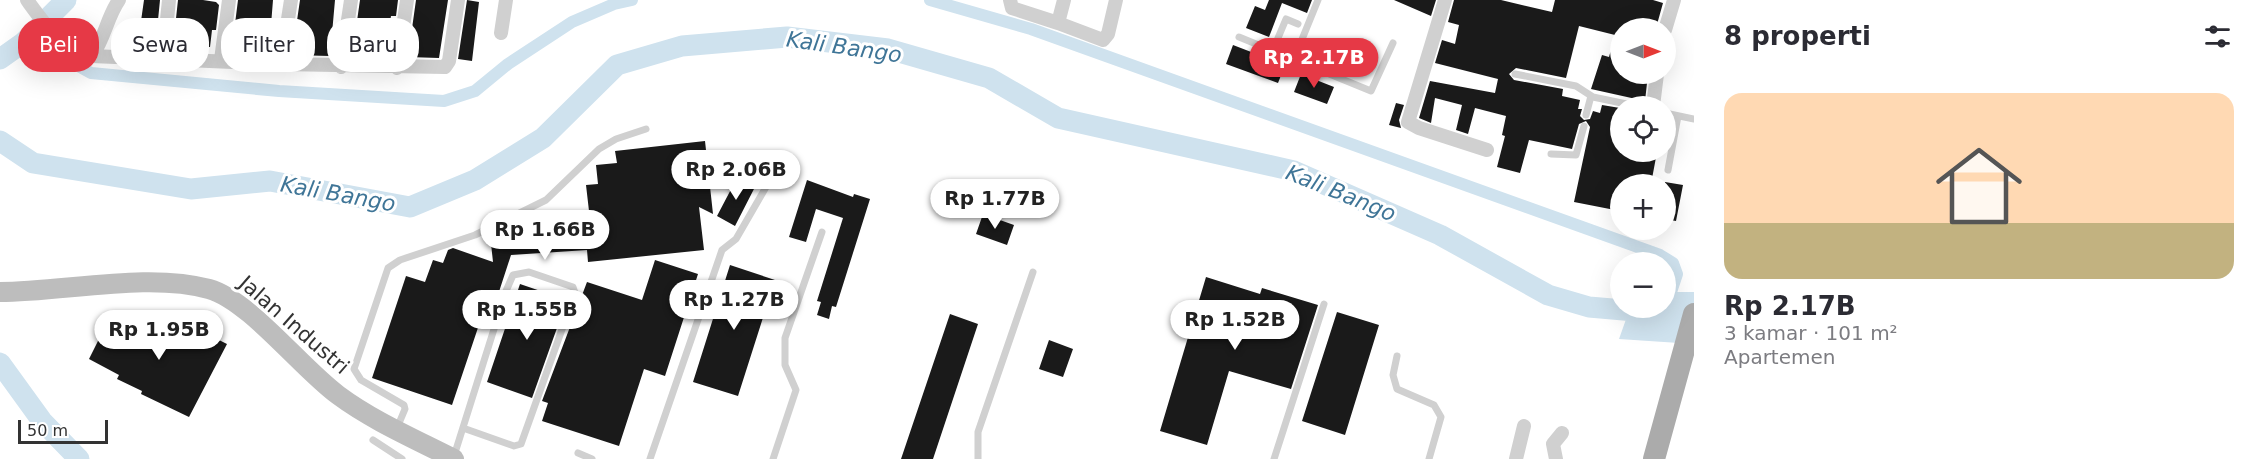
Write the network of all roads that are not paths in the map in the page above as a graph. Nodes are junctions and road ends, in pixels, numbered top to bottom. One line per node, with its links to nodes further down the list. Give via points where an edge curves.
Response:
1 (27, 0): 16 (street)
2 (119, 0): 28 (street)
3 (169, 0): 17 (street)
4 (229, 0): 18 (street)
5 (291, 0): 19 (street)
6 (351, 0): 20 (street)
7 (406, 0): 21 (street)
8 (458, 0): 33 (street, via 447,66)
9 (506, 0): 25 (street)
10 (1010, 0): 23 (street, via 1012,8)
11 (1064, 0): 23 (street)
12 (1116, 0): 23 (street, via 1106,39)
13 (1318, 0): 30 (lane)
14 (1445, 0): 42 (street, via 1408,122)
15 (1674, 0): 22 (street)
16 (40, 18)
17 (167, 18)
18 (227, 18)
19 (288, 18)
20 (348, 18)
21 (404, 18)
22 (1669, 18)
23 (1058, 23)
24 (1298, 24): 29 (lane, via 1286,19)
25 (501, 33)
26 (1239, 37): 29 (lane)
27 (1393, 42): 30 (lane, via 1371,91)
28 (99, 46)
29 (1273, 50): 30 (lane)
30 (1294, 58)
31 (209, 60): 32 (street)
32 (221, 60)
33 (419, 67)
34 (1515, 74): 35 (lane, via 1576,86)
35 (1591, 96): 36 (lane); 37 (lane)
36 (1610, 100)
37 (1586, 115)
38 (1678, 116): 39 (lane); 44 (lane)
39 (1694, 119)
40 (1584, 126): 43 (lane, via 1576,155)
41 (646, 129): 54 (lane, via 599,148 539,204 475,235 400,260 388,268 354,369 361,380 404,405)
42 (1487, 150)
43 (1551, 154)
44 (1668, 170)
45 (770, 180): 61 (lane, via 736,239 722,250)
46 (822, 232): 62 (lane, via 786,338 784,365 796,390)
47 (1033, 272): 63 (lane, via 978,432)
48 (8, 292): 54 (street, Jalan Industri, via 162,284 216,291 242,307 337,394)
49 (1324, 304): 64 (lane)
50 (1694, 314): 68 (main road)
51 (1397, 356): 65 (lane, via 1393,375 1397,389 1434,405 1441,417)
52 (1524, 426): 66 (street)
53 (463, 428): 53 (lane, via 513,275 529,272 573,287 575,293 521,444 514,446); 59 (lane)
54 (397, 429): 59 (street, Jalan Industri)
55 (1562, 433): 67 (street, via 1553,444)
56 (372, 440): 58 (lane)
57 (578, 453): 60 (lane)
58 (402, 459)
59 (453, 459)
60 (592, 459)
61 (650, 459)
62 (773, 459)
63 (978, 459)
64 (1274, 459)
65 (1429, 459)
66 (1516, 459)
67 (1556, 459)
68 (1654, 459)

